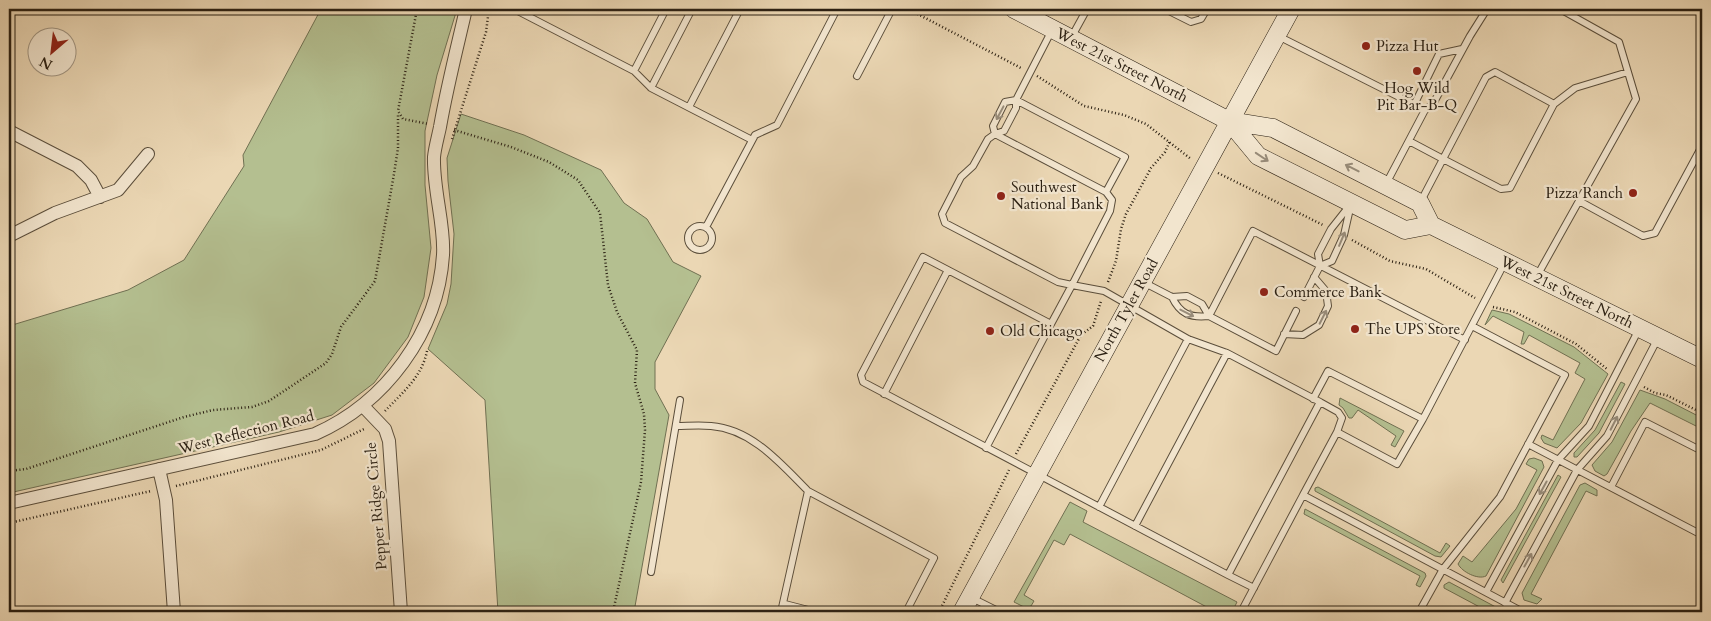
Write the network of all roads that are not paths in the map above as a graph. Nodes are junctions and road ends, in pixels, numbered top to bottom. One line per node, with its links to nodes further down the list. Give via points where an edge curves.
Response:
1 (466, 9): 69 (street, West Reflection Road, via 444,94 434,155 443,253 439,282 431,310 416,342 397,372)
2 (514, 9): 19 (lane)
3 (666, 9): 19 (lane)
4 (692, 9): 22 (lane)
5 (740, 9): 26 (lane)
6 (837, 9): 31 (lane, via 777,125 755,135)
7 (892, 9): 21 (lane)
8 (1087, 9): 17 (lane)
9 (1165, 9): 10 (lane, via 1191,22 1202,19)
10 (1207, 9)
11 (1291, 9): 16 (main road, North Tyler Road)
12 (1487, 9): 18 (lane)
13 (1560, 9): 20 (lane, via 1619,42)
14 (1018, 10): 15 (main road, West 21st Street North)
15 (1053, 29): 17 (main road, West 21st Street North); 23 (lane)
16 (1277, 35): 25 (lane); 28 (main road, North Tyler Road)
17 (1071, 38): 28 (main road, West 21st Street North)
18 (1462, 49): 25 (lane, via 1439,54); 27 (lane, via 1434,104)
19 (634, 71): 22 (lane)
20 (1628, 72): 24 (lane, via 1575,88); 39 (lane, via 1636,99)
21 (857, 76)
22 (651, 88): 26 (lane)
23 (1016, 100): 30 (lane, via 1016,108 1004,131); 30 (lane, one-way to 30, via 1005,102 993,126); 37 (lane, via 1125,157)
24 (1554, 104): 35 (lane, via 1510,188 1500,189); 35 (lane, via 1495,72 1486,77)
25 (1414, 105): 27 (lane)
26 (689, 107): 31 (lane)
27 (1425, 110): 32 (lane)
28 (1229, 121): 36 (main road, West 21st Street North, one-way to 28, via 1274,128); 40 (main road, West 21st Street North, one-way to 40, via 1258,156); 50 (main road, North Tyler Road)
29 (9, 131): 38 (street, via 77,166)
30 (995, 134): 37 (lane); 51 (lane, via 988,139 974,166 962,177 942,214 945,223 1058,282)
31 (752, 140): 43 (lane)
32 (1409, 141): 35 (lane); 36 (lane)
33 (1702, 146): 39 (lane, via 1655,233 1643,236)
34 (148, 154): 38 (street, via 118,190)
35 (1443, 159): 41 (lane)
36 (1386, 185): 41 (main road, West 21st Street North)
37 (1106, 192): 51 (lane, via 1112,200 1110,211)
38 (100, 197): 44 (street, via 54,213)
39 (1579, 201): 49 (lane)
40 (1352, 203): 42 (main road, West 21st Street North, via 1405,230); 46 (lane, via 1331,229 1318,254); 46 (lane, one-way to 40, via 1332,261 1344,236)
41 (1420, 203): 42 (main road)
42 (1432, 225): 45 (main road, West 21st Street North)
43 (706, 227)
44 (9, 236)
45 (1505, 262): 49 (main road, West 21st Street North); 58 (lane)
46 (1320, 266): 48 (lane); 56 (lane, via 1253,231); 63 (lane)
47 (948, 270): 57 (lane); 66 (lane); 66 (lane, via 923,257 861,376 863,382)
48 (1314, 277): 53 (lane); 60 (lane, one-way to 48, via 1303,335 1319,326 1328,306 1326,291)
49 (1536, 277): 59 (main road, West 21st Street North)
50 (1141, 281): 52 (lane); 54 (main road, North Tyler Road)
51 (1072, 284): 54 (lane, via 1104,291); 57 (lane)
52 (1172, 297): 56 (lane, via 1187,296 1202,304); 56 (lane, one-way to 56, via 1178,309 1196,318)
53 (1304, 297)
54 (1128, 306): 62 (lane); 79 (main road, North Tyler Road)
55 (1296, 311): 60 (lane)
56 (1209, 316): 60 (lane, via 1276,351)
57 (1051, 324): 74 (lane)
58 (1472, 326): 63 (lane); 73 (lane, via 1565,375)
59 (1640, 328): 61 (main road, West 21st Street North); 76 (lane, via 1589,426)
60 (1284, 334)
61 (1658, 337): 65 (main road, West 21st Street North); 78 (lane, one-way to 61, via 1607,436)
62 (1188, 339): 64 (lane); 84 (lane)
63 (1465, 340): 70 (lane)
64 (1227, 352): 68 (lane); 85 (lane)
65 (1702, 359)
66 (884, 394): 74 (lane)
67 (680, 400): 71 (lane)
68 (1316, 400): 70 (lane, via 1328,371); 72 (lane, via 1338,412 1342,418); 89 (lane)
69 (363, 406): 77 (street, West Reflection Road, via 338,424 315,434); 96 (street, Pepper Ridge Circle, via 384,429 388,441)
70 (1423, 420): 72 (lane, via 1397,464)
71 (676, 426): 81 (lane, via 711,426 730,430 769,451); 88 (lane)
72 (1337, 432): 82 (lane)
73 (1528, 444): 76 (lane); 87 (lane, via 1500,497)
74 (986, 448): 79 (lane)
75 (1702, 451): 80 (lane, via 1646,422)
76 (1558, 460): 78 (lane); 91 (lane, one-way to 91)
77 (159, 469): 83 (street, West Reflection Road); 95 (street, via 164,488)
78 (1578, 470): 80 (lane); 92 (lane, one-way to 78)
79 (1036, 474): 84 (lane); 94 (main road, North Tyler Road)
80 (1610, 487): 86 (lane)
81 (808, 491): 93 (lane); 99 (lane, via 934,558)
82 (1303, 495): 87 (lane); 90 (lane)
83 (9, 503)
84 (1099, 507): 85 (lane)
85 (1135, 526): 89 (lane)
86 (1702, 535)
87 (1442, 569): 91 (lane); 102 (lane)
88 (651, 572)
89 (1228, 575): 90 (lane)
90 (1254, 588): 101 (lane)
91 (1486, 592): 92 (lane)
92 (1505, 603): 103 (lane)
93 (785, 604): 97 (lane); 98 (lane)
94 (966, 605): 100 (lane)
95 (174, 612)
96 (401, 612)
97 (781, 612)
98 (816, 612)
99 (906, 612)
100 (1000, 612)
101 (1241, 612)
102 (1419, 612)
103 (1523, 612)

